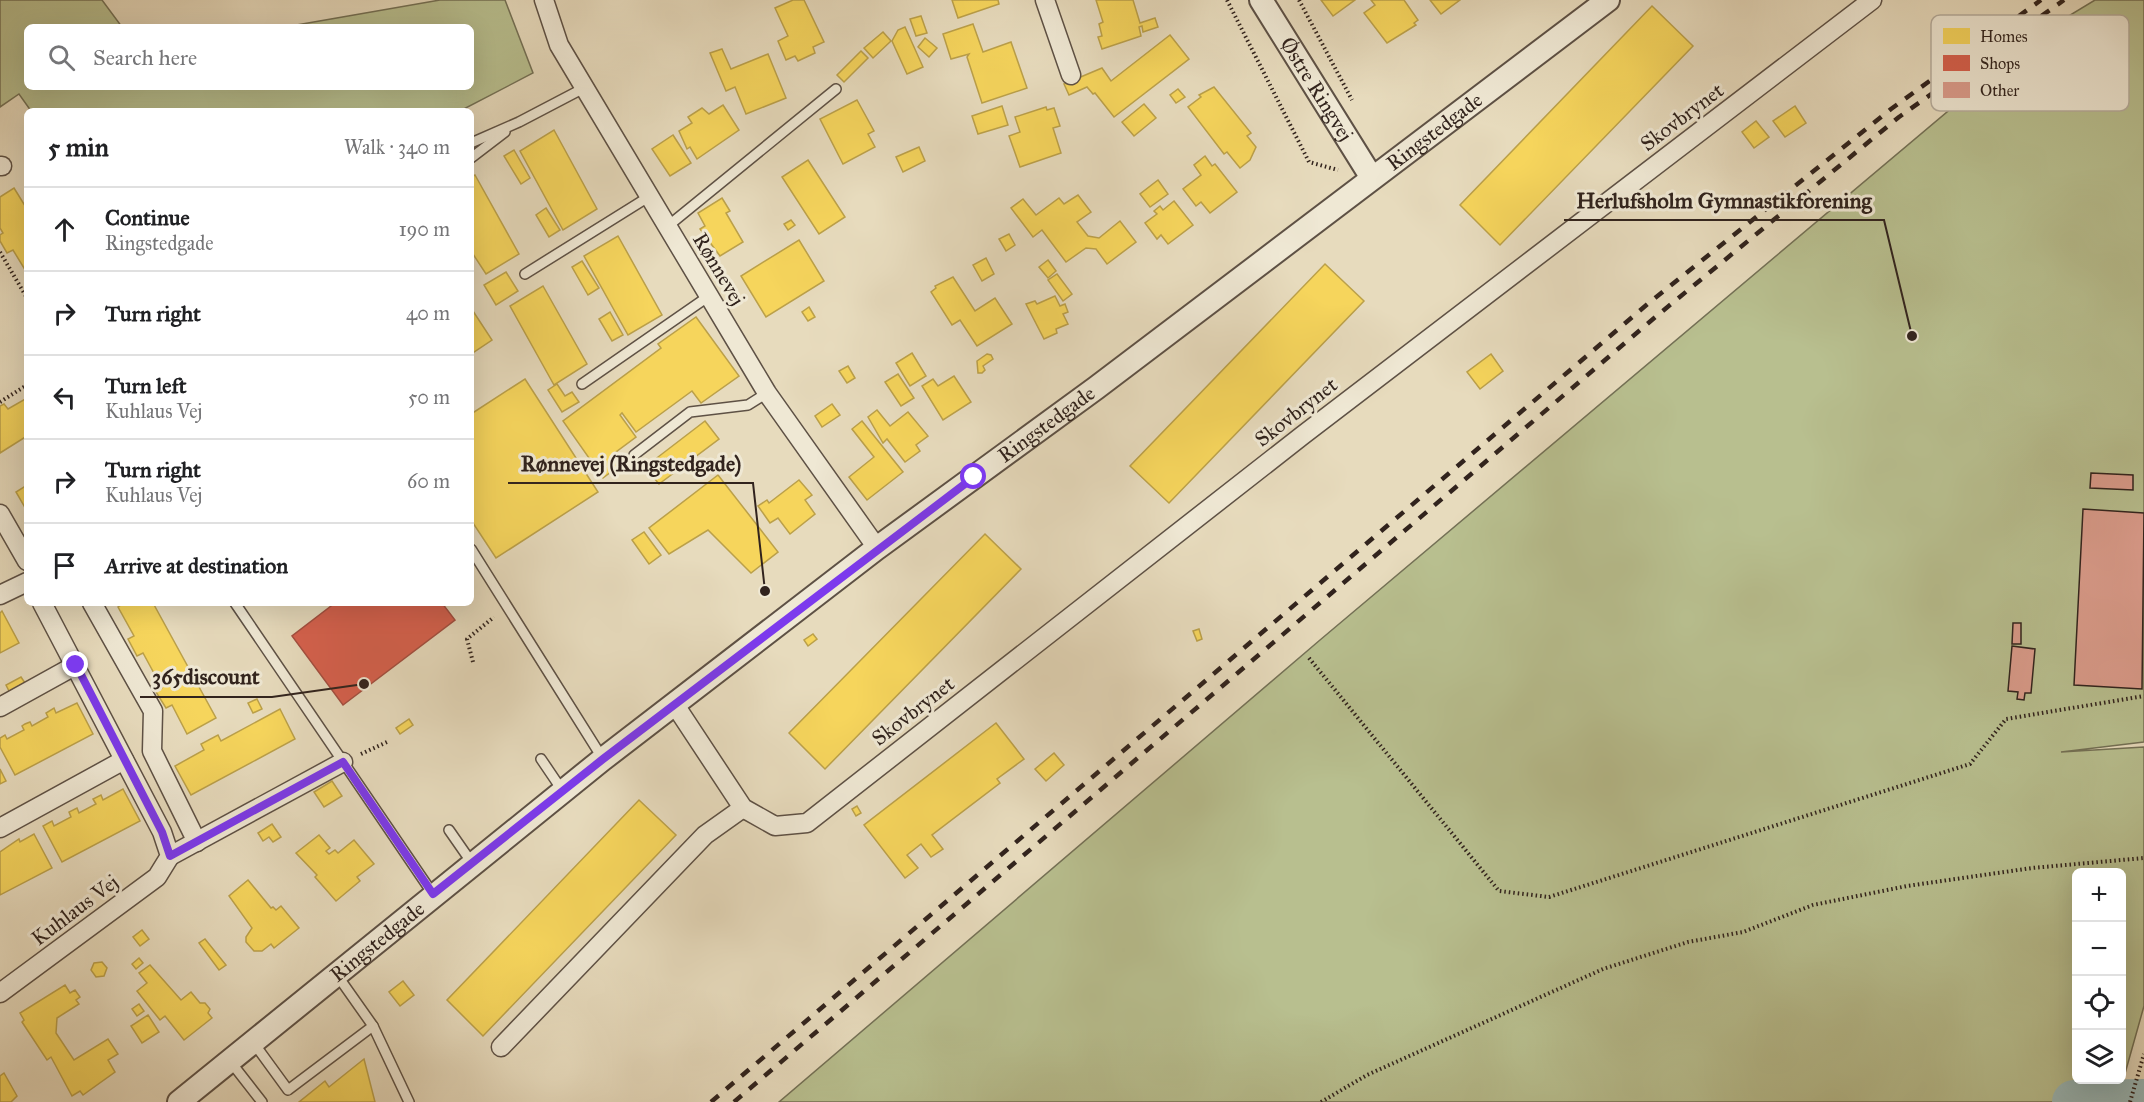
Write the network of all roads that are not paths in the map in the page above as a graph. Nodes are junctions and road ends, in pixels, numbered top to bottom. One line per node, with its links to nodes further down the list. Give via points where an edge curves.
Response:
1 (544, 0): 7 (street, Rønnevej, via 559,45)
2 (1045, 0): 6 (street)
3 (1261, 0): 12 (street, Østre Ringvej)
4 (1608, 0): 12 (street, Ringstedgade)
5 (1872, 0): 37 (street, Skovbrynet, via 1303,435 807,823 775,826)
6 (1071, 75)
7 (584, 88): 9 (lane); 13 (street, Rønnevej)
8 (836, 89): 14 (lane)
9 (519, 122): 10 (lane); 11 (lane)
10 (474, 142)
11 (474, 156)
12 (1372, 178): 21 (street, Ringstedgade)
13 (650, 196): 14 (street, Rønnevej); 15 (lane)
14 (668, 226): 16 (street, Rønnevej)
15 (525, 274)
16 (709, 296): 17 (lane); 18 (street, Rønnevej)
17 (582, 384)
18 (767, 393): 19 (lane, via 748,405 690,412); 21 (street, Rønnevej)
19 (634, 455)
20 (0, 514): 23 (street)
21 (878, 548): 30 (street, Ringstedgade)
22 (474, 554): 33 (lane)
23 (24, 556)
24 (24, 583): 25 (street)
25 (0, 595)
26 (44, 606): 29 (street)
27 (94, 606): 40 (street, via 153,711 152,751)
28 (236, 606): 35 (lane)
29 (76, 665): 31 (street); 34 (street)
30 (675, 705): 33 (street, Ringstedgade); 37 (street, Skovbrynet)
31 (0, 707)
32 (541, 759): 36 (lane)
33 (603, 759): 36 (street, Ringstedgade)
34 (124, 760): 38 (street); 41 (street, via 162,832)
35 (343, 762): 40 (street, Kuhlaus Vej); 43 (lane)
36 (564, 792): 42 (street, Ringstedgade)
37 (743, 808): 48 (street, via 705,835)
38 (0, 828)
39 (449, 830): 42 (lane)
40 (198, 842): 41 (street, Kuhlaus Vej)
41 (170, 856): 45 (street, Kuhlaus Vej, via 157,877)
42 (472, 863): 43 (street, Ringstedgade)
43 (433, 894): 44 (street, Ringstedgade)
44 (336, 973): 46 (lane); 47 (street, Ringstedgade)
45 (0, 993)
46 (373, 1026): 47 (lane, via 288,1090); 52 (lane)
47 (253, 1042): 49 (street, Ringstedgade)
48 (501, 1047)
49 (230, 1060): 50 (street, Ringstedgade); 51 (lane)
50 (179, 1102)
51 (262, 1102)
52 (410, 1102)

